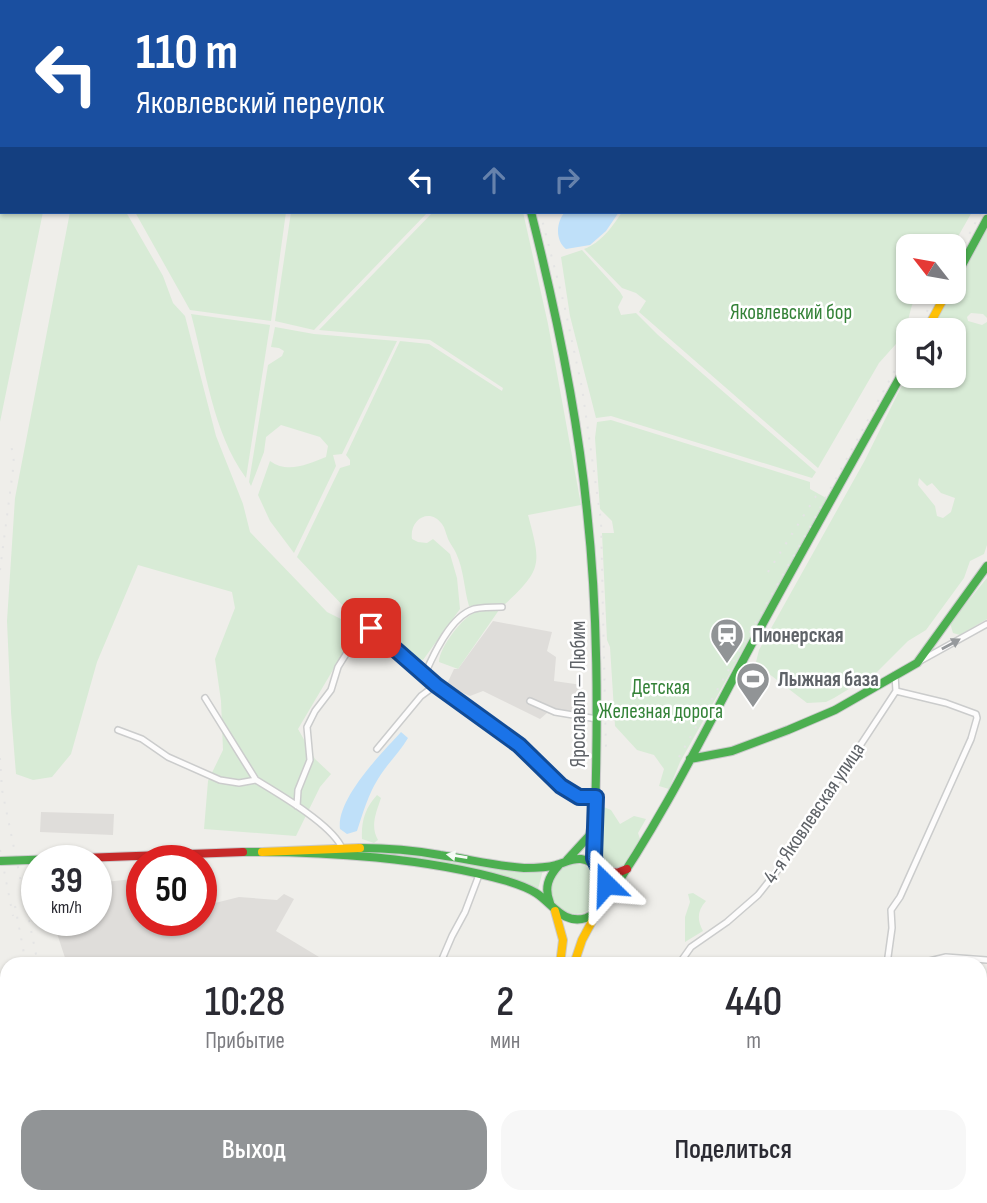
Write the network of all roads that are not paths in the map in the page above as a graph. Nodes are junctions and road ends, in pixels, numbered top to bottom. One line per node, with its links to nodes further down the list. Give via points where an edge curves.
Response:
1 (531, 214): 15 (main road, Ярославль — Любим, via 557,319 589,515)
2 (987, 219): 3 (main road)
3 (966, 258)
4 (896, 385): 18 (main road)
5 (987, 567): 8 (main road)
6 (502, 607): 9 (street, via 472,610 456,621)
7 (987, 624): 8 (street, one-way to 7)
8 (917, 663): 10 (main road)
9 (425, 674): 11 (street); 21 (street, via 358,621 354,643 307,727 310,760)
10 (895, 675): 12 (street); 18 (main road, via 835,710 788,730 732,751)
11 (436, 685): 17 (street, via 421,696); 20 (street, via 515,742 561,786 579,797)
12 (896, 691): 35 (street, 4-я Яковлевская улица, via 758,895); 36 (street, via 946,703 977,718 891,910)
13 (205, 698): 19 (street)
14 (530, 701): 15 (street, via 555,712)
15 (597, 719): 20 (main road, Ярославль — Любим)
16 (118, 730): 19 (street, via 220,780)
17 (377, 749)
18 (690, 759): 27 (main road)
19 (256, 780): 21 (street)
20 (596, 797): 22 (main road, Ярославль — Любим)
21 (297, 806): 23 (street, via 336,836)
22 (595, 815): 26 (main road, Ярославль — Любим, via 589,836); 28 (main road)
23 (341, 846): 24 (main road); 26 (main road, one-way to 23, via 524,868 413,851)
24 (262, 852): 25 (main road, bridge); 29 (main road, via 407,863)
25 (0, 861)
26 (563, 862): 28 (main road, via 579,859); 30 (main road, via 547,881)
27 (631, 864): 28 (main road, via 620,873); 31 (main road)
28 (598, 868): 31 (main road, via 606,884)
29 (479, 875): 30 (main road, via 531,890); 32 (street)
30 (552, 907): 31 (main road, via 575,919 591,916); 33 (main road, via 563,934)
31 (601, 907): 34 (main road)
32 (443, 957)
33 (561, 957)
34 (576, 957)
35 (684, 957)
36 (888, 957)

